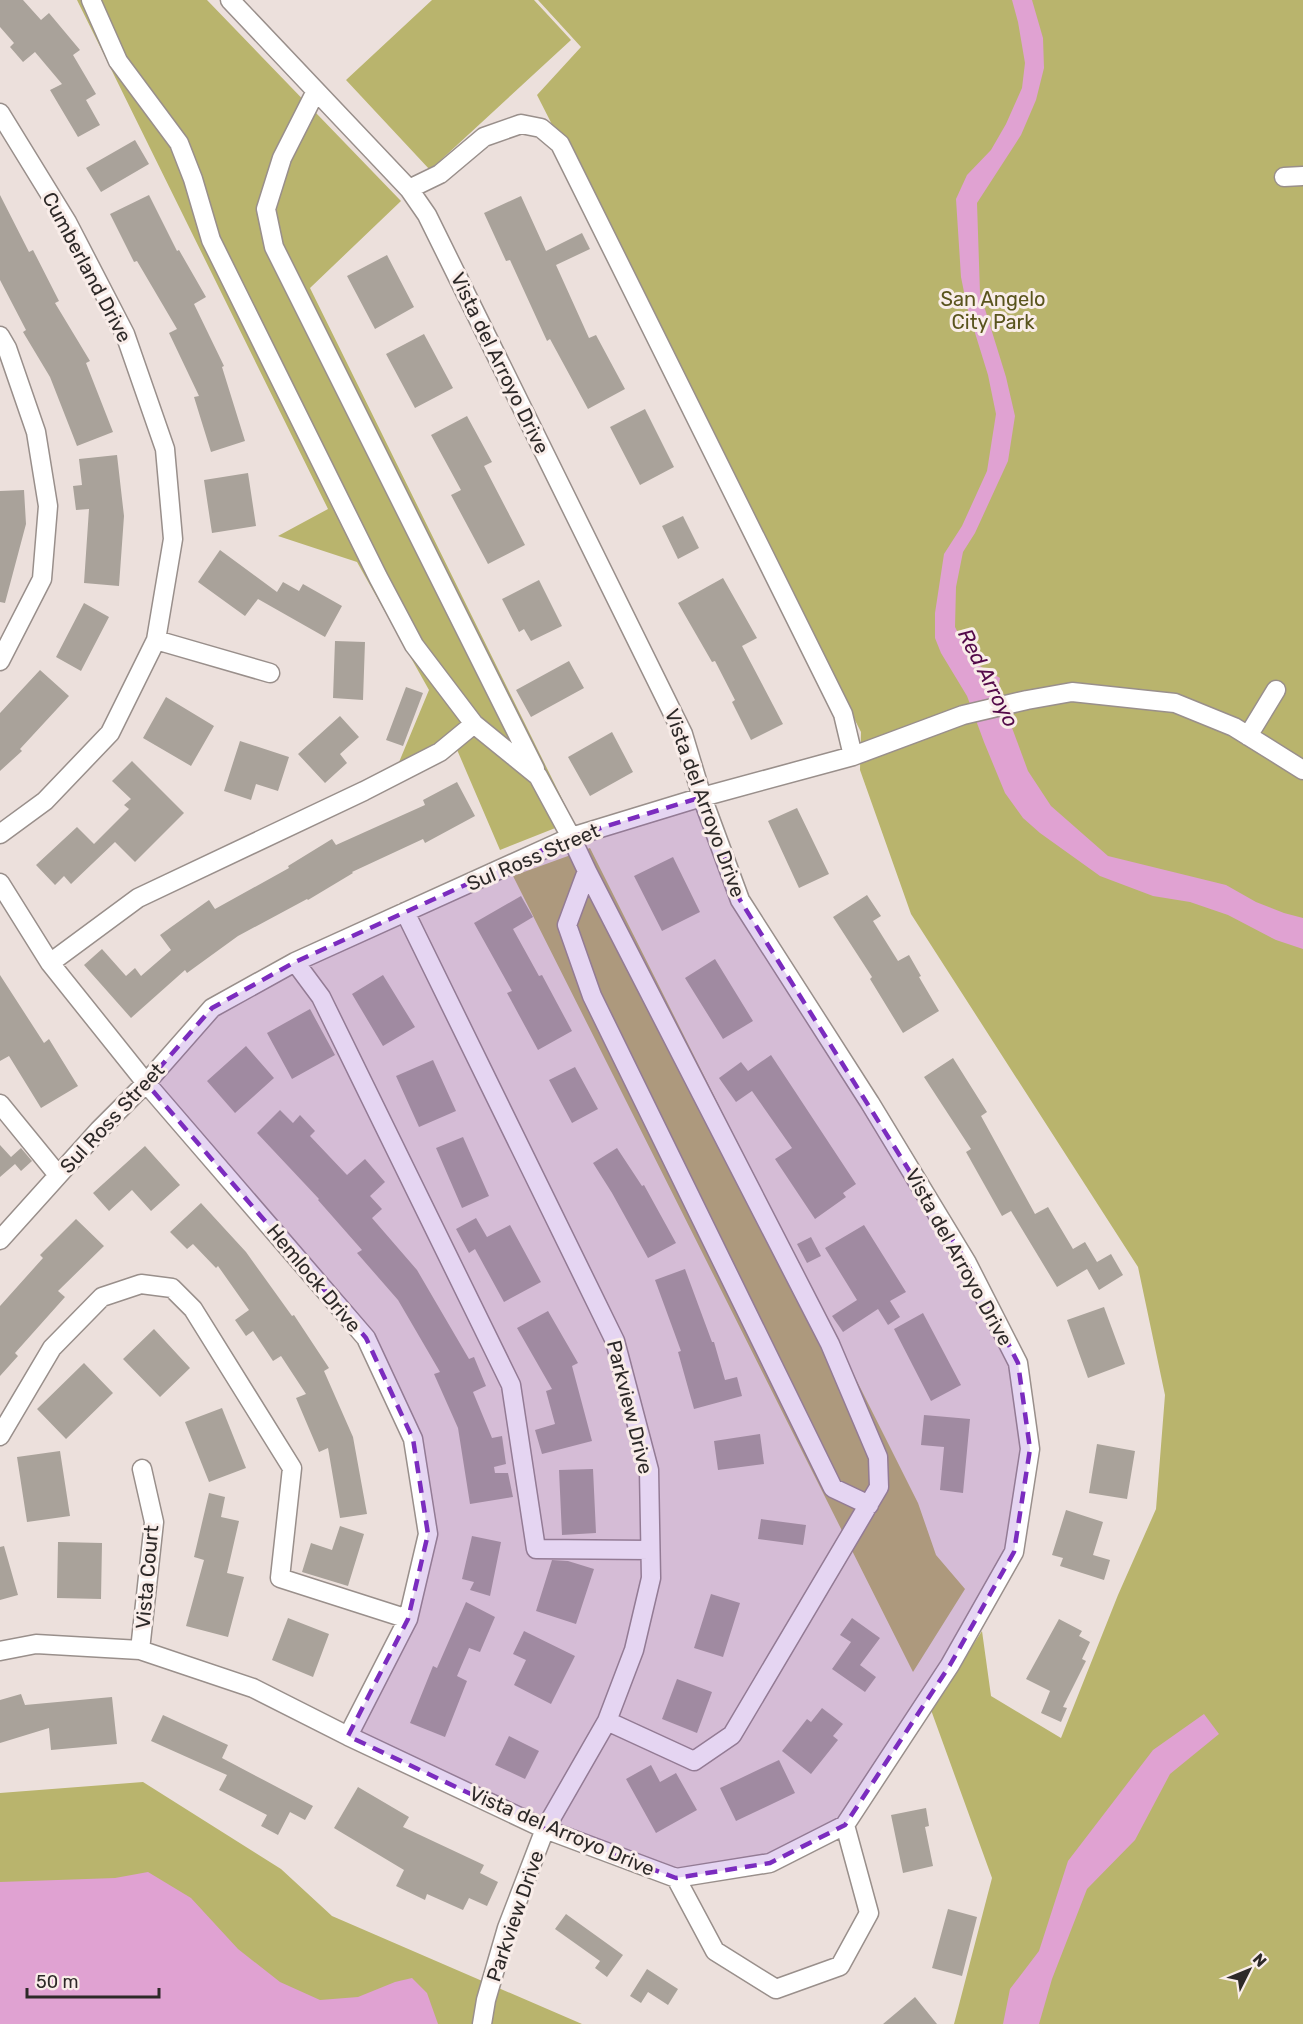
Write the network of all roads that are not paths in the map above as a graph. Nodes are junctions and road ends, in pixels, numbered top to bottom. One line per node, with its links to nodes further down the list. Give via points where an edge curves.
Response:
1 (91, 0): 13 (street, via 118,61 179,143 210,240 378,577 414,645)
2 (230, 0): 3 (street, Vista del Arroyo Drive)
3 (316, 91): 7 (street, Vista del Arroyo Drive); 17 (street, via 282,158 266,209 274,247)
4 (0, 113): 9 (street, Cumberland Drive, via 67,222 125,334 165,449 173,539)
5 (1303, 176): 6 (street)
6 (1284, 177)
7 (409, 189): 15 (street, via 440,174 484,137 521,124 541,128 560,144 843,714); 18 (street, Vista del Arroyo Drive, via 427,215 683,734)
8 (0, 336): 10 (street, via 36,432 48,506 42,579)
9 (156, 640): 11 (street); 19 (street, Cumberland Drive, via 110,733 45,801)
10 (0, 661)
11 (270, 674)
12 (1276, 690): 14 (street)
13 (474, 724): 17 (street); 25 (street, via 440,752 138,898)
14 (1248, 736): 15 (street, Sul Ross Street, via 1174,703 1072,692 963,715); 16 (street, Sul Ross Street)
15 (853, 756): 18 (street, Sul Ross Street)
16 (1303, 770)
17 (538, 776): 20 (street)
18 (702, 797): 20 (street, Sul Ross Street); 39 (street, Vista del Arroyo Drive, via 740,900 967,1263 1018,1363 1027,1427 1030,1449 1014,1552 950,1665)
19 (0, 834)
20 (571, 837): 21 (street); 23 (street, Sul Ross Street)
21 (587, 871): 32 (street, via 830,1344 878,1457 879,1487); 32 (street, via 567,925 592,996 832,1488)
22 (0, 883): 25 (street, Hemlock Drive)
23 (405, 912): 24 (street, Sul Ross Street); 33 (street, Parkview Drive, via 615,1341 649,1470)
24 (296, 962): 26 (street, Sul Ross Street, via 212,1008); 33 (street, via 321,997 511,1385 536,1549)
25 (50, 963): 26 (street, Hemlock Drive)
26 (146, 1083): 28 (street, Sul Ross Street); 34 (street, Hemlock Drive, via 366,1338 413,1439 428,1534)
27 (0, 1104): 28 (street)
28 (58, 1176): 29 (street, Sul Ross Street)
29 (0, 1240)
30 (0, 1436): 34 (street, via 52,1348 102,1297 141,1284 172,1288 193,1309 292,1468 280,1578)
31 (142, 1469): 35 (street, Vista Court, via 154,1522)
32 (869, 1505): 37 (street, via 732,1735 694,1761)
33 (650, 1550): 37 (street, Parkview Drive, via 651,1578 633,1650)
34 (408, 1619): 38 (street, Hemlock Drive)
35 (140, 1650): 36 (street, Vista del Arroyo Drive, via 36,1644); 38 (street, Vista del Arroyo Drive, via 252,1688)
36 (0, 1652)
37 (607, 1721): 40 (street, Parkview Drive)
38 (348, 1736): 40 (street, Vista del Arroyo Drive)
39 (845, 1824): 41 (street, Vista del Arroyo Drive, via 770,1863); 41 (street, via 868,1913 840,1966 776,1989 715,1951)
40 (545, 1829): 41 (street, Vista del Arroyo Drive); 42 (street, Parkview Drive, via 507,1928)
41 (676, 1878)
42 (482, 2024)

